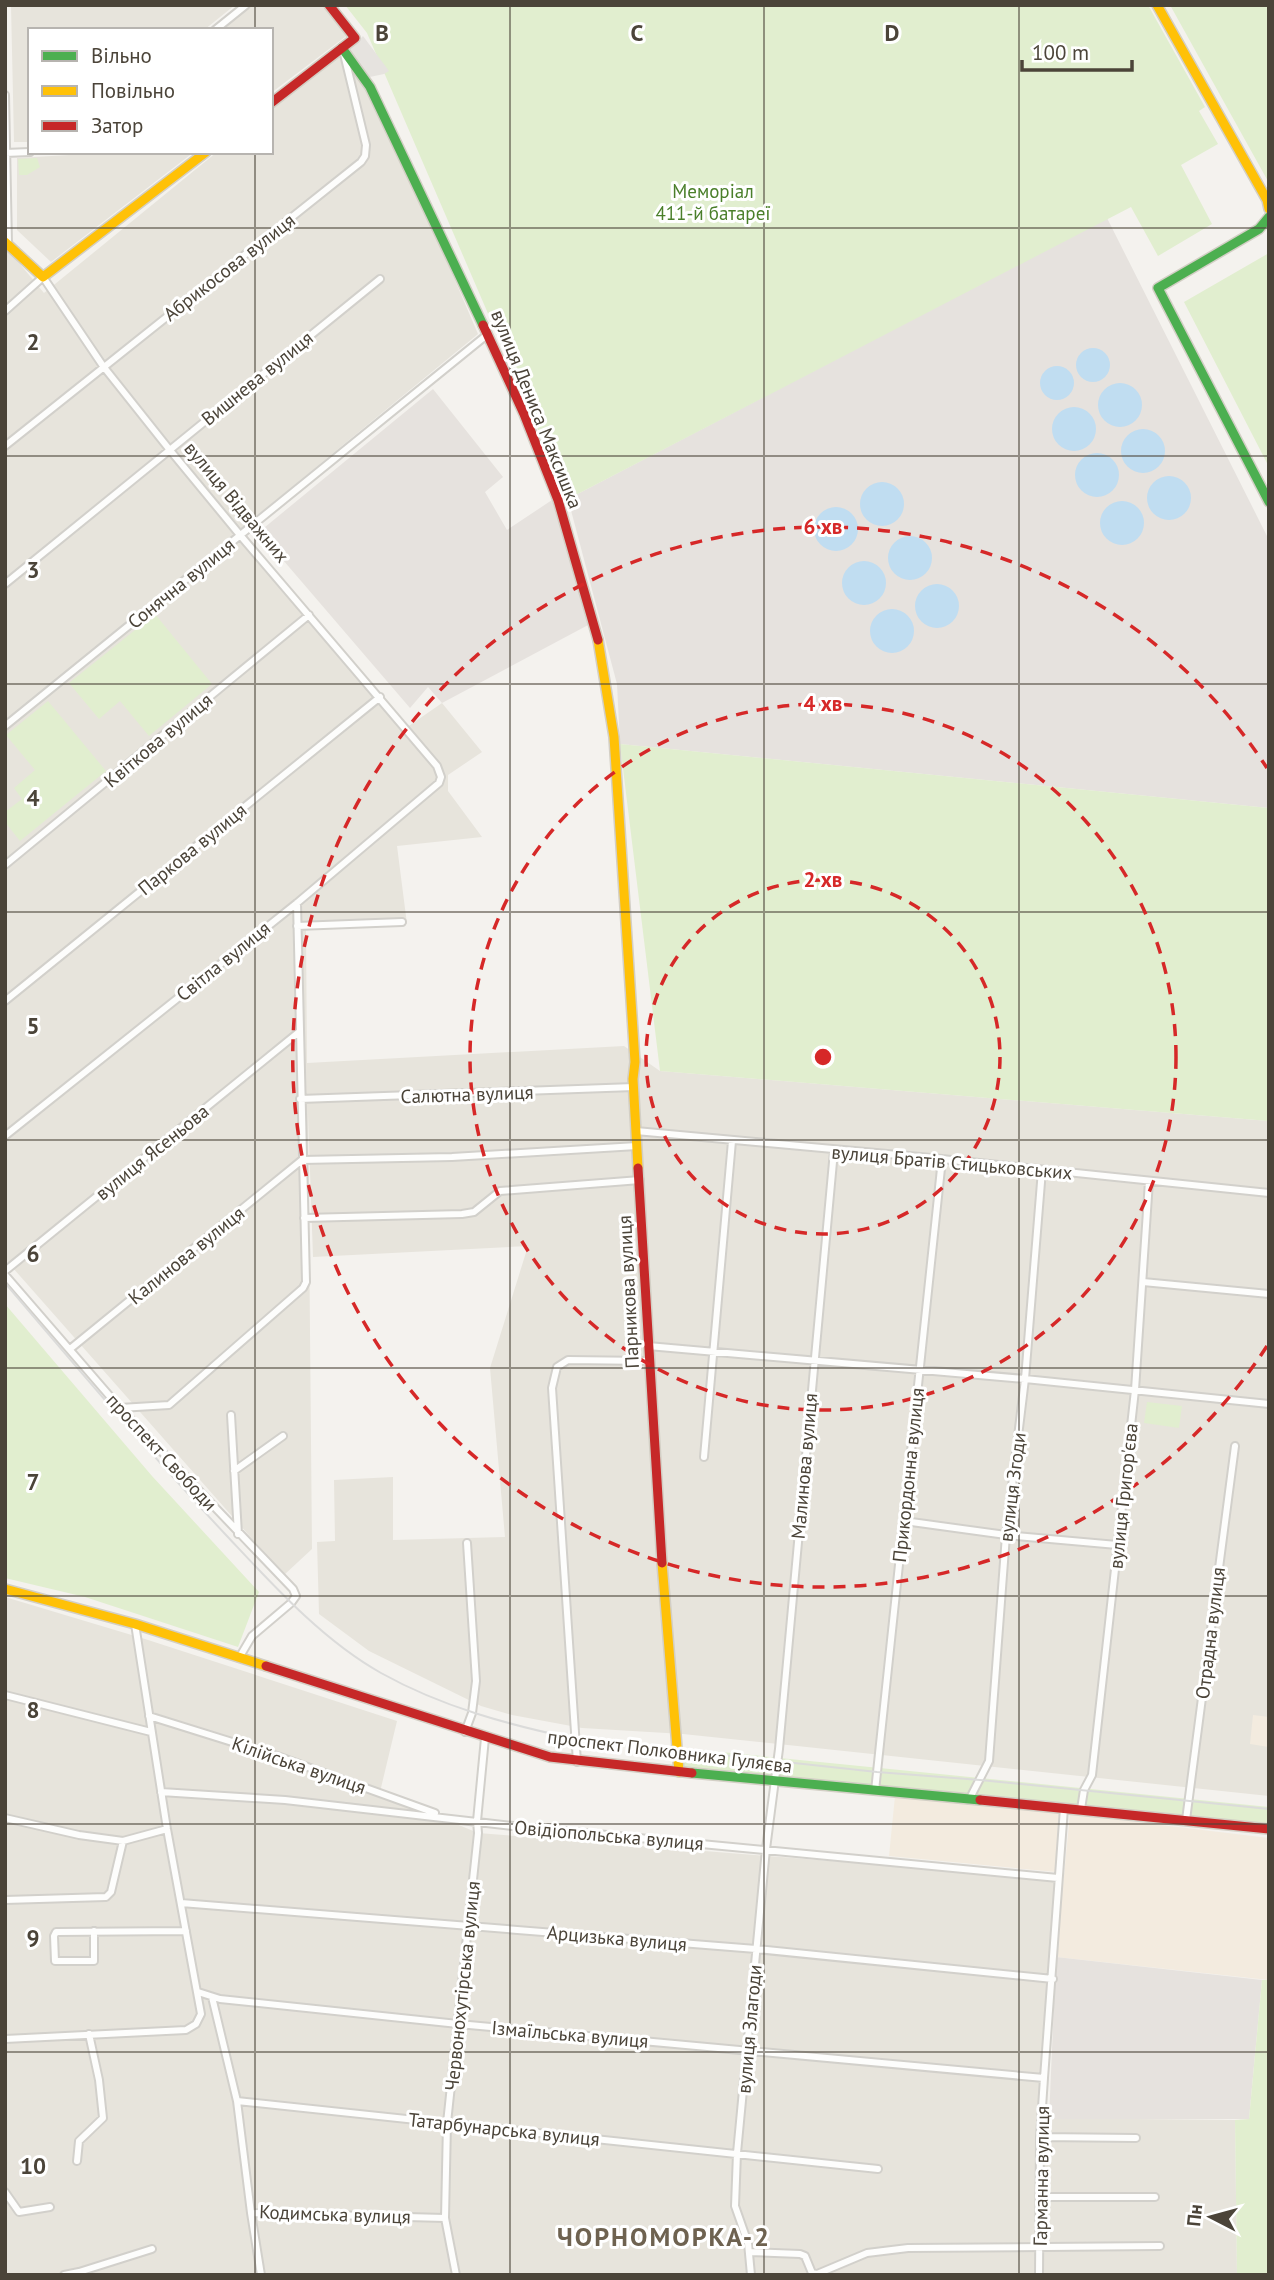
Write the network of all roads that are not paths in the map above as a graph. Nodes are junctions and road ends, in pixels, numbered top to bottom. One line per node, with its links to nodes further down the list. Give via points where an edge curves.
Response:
1 (246, 5): 4 (street)
2 (329, 5): 5 (street, via 355,38)
3 (1157, 5): 11 (street)
4 (217, 28)
5 (342, 48): 7 (street); 17 (street, вулиця Дениса Максишка, via 370,86); 18 (street, Абрикосова вулиця, via 365,156)
6 (5, 95): 9 (street)
7 (273, 101)
8 (28, 152): 9 (street)
9 (6, 153): 13 (street)
10 (203, 154): 14 (street)
11 (1269, 209)
12 (1269, 217): 21 (street, via 1259,229 1158,288)
13 (7, 243): 14 (street, вулиця Відважних)
14 (43, 277): 16 (street); 18 (street, вулиця Відважних)
15 (380, 279): 20 (street, Вишнева вулиця)
16 (5, 311)
17 (488, 334): 22 (street, Сонячна вулиця); 28 (street, вулиця Дениса Максишка, via 558,500 585,589 614,737)
18 (103, 366): 19 (street, Абрикосова вулиця); 20 (street, вулиця Відважних)
19 (5, 446)
20 (169, 449): 22 (street, вулиця Відважних); 23 (street, Вишнева вулиця)
21 (1269, 502)
22 (240, 535): 24 (street, вулиця Відважних); 26 (street, Сонячна вулиця)
23 (5, 584)
24 (309, 614): 25 (street, вулиця Відважних); 29 (street, Квіткова вулиця)
25 (380, 697): 27 (street, вулиця Відважних, via 437,766); 33 (street, Паркова вулиця)
26 (5, 726)
27 (439, 783): 30 (street, Світла вулиця)
28 (618, 810): 35 (street, Парникова вулиця)
29 (5, 865)
30 (297, 903): 32 (street); 38 (street, Світла вулиця)
31 (402, 922): 32 (street)
32 (297, 926): 34 (street)
33 (5, 1001)
34 (299, 1032): 36 (street); 49 (street, вулиця Ясеньова)
35 (634, 1087): 36 (street, Салютна вулиця); 37 (street, Парникова вулиця)
36 (300, 1099): 43 (street)
37 (636, 1131): 39 (street, вулиця Братів Стицьковських); 40 (street, Парникова вулиця)
38 (5, 1136)
39 (732, 1141): 41 (street, вулиця Братів Стицьковських); 54 (street)
40 (637, 1146): 43 (street); 45 (street, Парникова вулиця)
41 (834, 1151): 42 (street, вулиця Братів Стицьковських); 56 (street, Малинова вулиця)
42 (942, 1159): 44 (street, вулиця Братів Стицьковських); 57 (street, Прикордонна вулиця)
43 (302, 1160): 48 (street); 53 (street, Калинова вулиця)
44 (1042, 1170): 46 (street, вулиця Братів Стицьковських); 58 (street, вулиця Згоди)
45 (640, 1180): 48 (street, via 500,1191 474,1212 463,1214); 52 (street, Парникова вулиця)
46 (1149, 1181): 47 (street, вулиця Братів Стицьковських); 50 (street, вулиця Григор'єва)
47 (1269, 1193)
48 (304, 1218): 61 (street, via 303,1289 169,1405)
49 (5, 1273): 53 (street, проспект Свободи)
50 (1143, 1282): 51 (street); 59 (street, вулиця Григор'єва)
51 (1269, 1294)
52 (648, 1346): 54 (street); 55 (street, Парникова вулиця)
53 (70, 1349): 61 (street, проспект Свободи)
54 (714, 1352): 56 (street); 65 (street)
55 (649, 1361): 80 (street, via 568,1360 557,1367 552,1388); 81 (street, Парникова вулиця)
56 (814, 1361): 57 (street); 82 (street, Малинова вулиця)
57 (919, 1370): 58 (street); 67 (street, Прикордонна вулиця)
58 (1025, 1379): 59 (street); 69 (street, вулиця Згоди)
59 (1135, 1390): 60 (street); 71 (street, вулиця Григор'єва)
60 (1269, 1404)
61 (120, 1408): 68 (street, проспект Свободи)
62 (231, 1415): 66 (street)
63 (283, 1436): 66 (street)
64 (1235, 1446): 90 (street, Отрадна вулиця)
65 (704, 1457)
66 (234, 1471): 68 (street)
67 (904, 1521): 69 (street); 83 (street, Прикордонна вулиця)
68 (238, 1534): 74 (street, проспект Свободи, via 296,1596 252,1636)
69 (1006, 1535): 71 (street); 85 (street, вулиця Згоди, via 989,1761)
70 (467, 1543): 78 (street, via 476,1681)
71 (1117, 1545): 87 (street, вулиця Григор'єва, via 1092,1774)
72 (5, 1589): 73 (street, проспект Полковника Гуляєва)
73 (135, 1625): 74 (street, проспект Полковника Гуляєва); 76 (street)
74 (239, 1658): 78 (street, проспект Полковника Гуляєва)
75 (5, 1695): 77 (street)
76 (149, 1716): 77 (street); 89 (street, Кілійська вулиця)
77 (151, 1732): 84 (street)
78 (465, 1732): 79 (street, проспект Полковника Гуляєва)
79 (485, 1738): 80 (street, проспект Полковника Гуляєва); 91 (street, Червонохутірська вулиця)
80 (577, 1762): 81 (street, проспект Полковника Гуляєва)
81 (679, 1772): 82 (street, проспект Полковника Гуляєва)
82 (775, 1782): 83 (street, проспект Полковника Гуляєва); 95 (street, вулиця Злагоди)
83 (875, 1791): 85 (street, проспект Полковника Гуляєва)
84 (161, 1792): 89 (street, Овідіопольська вулиця); 92 (street)
85 (969, 1800): 86 (street, проспект Полковника Гуляєва)
86 (1064, 1808): 87 (street, проспект Полковника Гуляєва); 96 (street)
87 (1081, 1809): 90 (street, проспект Полковника Гуляєва)
88 (5, 1818): 94 (street)
89 (447, 1818): 91 (street, Овідіопольська вулиця)
90 (1185, 1820): 93 (street, проспект Полковника Гуляєва)
91 (477, 1821): 95 (street, Овідіопольська вулиця); 99 (street, Червонохутірська вулиця)
92 (167, 1829): 94 (street); 98 (street)
93 (1269, 1829)
94 (123, 1840): 97 (street, via 106,1897)
95 (766, 1849): 96 (street, Овідіопольська вулиця); 102 (street, вулиця Злагоди)
96 (1058, 1878): 103 (street)
97 (5, 1900)
98 (181, 1903): 99 (street, Арцизька вулиця); 101 (street)
99 (467, 1926): 102 (street, Арцизька вулиця); 106 (street, Червонохутірська вулиця)
100 (94, 1931): 100 (street, via 94,1961 55,1961 56,1932); 101 (street)
101 (186, 1931): 104 (street)
102 (756, 1950): 103 (street, Арцизька вулиця); 109 (street, вулиця Злагоди)
103 (1053, 1979): 110 (street)
104 (198, 1993): 105 (street, Ізмаїльська вулиця); 107 (street, via 201,2014 186,2030)
105 (212, 1997): 106 (street, Ізмаїльська вулиця); 111 (street)
106 (458, 2024): 109 (street, Ізмаїльська вулиця); 112 (street, Червонохутірська вулиця)
107 (89, 2034): 108 (street); 116 (street, via 103,2118 79,2141)
108 (5, 2039)
109 (747, 2050): 110 (street, Ізмаїльська вулиця); 115 (street, вулиця Злагоди)
110 (1044, 2078): 113 (street, Гарманна вулиця)
111 (237, 2101): 112 (street, Татарбунарська вулиця); 122 (street, Кодимська вулиця)
112 (447, 2123): 115 (street, Татарбунарська вулиця); 123 (street, Червонохутірська вулиця)
113 (1040, 2137): 114 (street); 120 (street, Гарманна вулиця)
114 (1136, 2138)
115 (737, 2153): 117 (street, Татарбунарська вулиця); 127 (street, вулиця Злагоди, via 735,2206)
116 (77, 2161)
117 (878, 2169)
118 (5, 2192): 121 (street, via 19,2212)
119 (1155, 2196): 120 (street)
120 (1040, 2197): 125 (street, Гарманна вулиця)
121 (50, 2207)
122 (251, 2213): 123 (street, Кодимська вулиця); 129 (street)
123 (445, 2218): 130 (street, Червонохутірська вулиця)
124 (1160, 2246): 125 (street)
125 (1040, 2248): 127 (street, via 908,2248 867,2253 817,2274 800,2254); 132 (street, Гарманна вулиця)
126 (152, 2249): 128 (street)
127 (750, 2252): 131 (street, вулиця Злагоди)
128 (64, 2275)
129 (261, 2275)
130 (456, 2275)
131 (751, 2275)
132 (1040, 2275)

